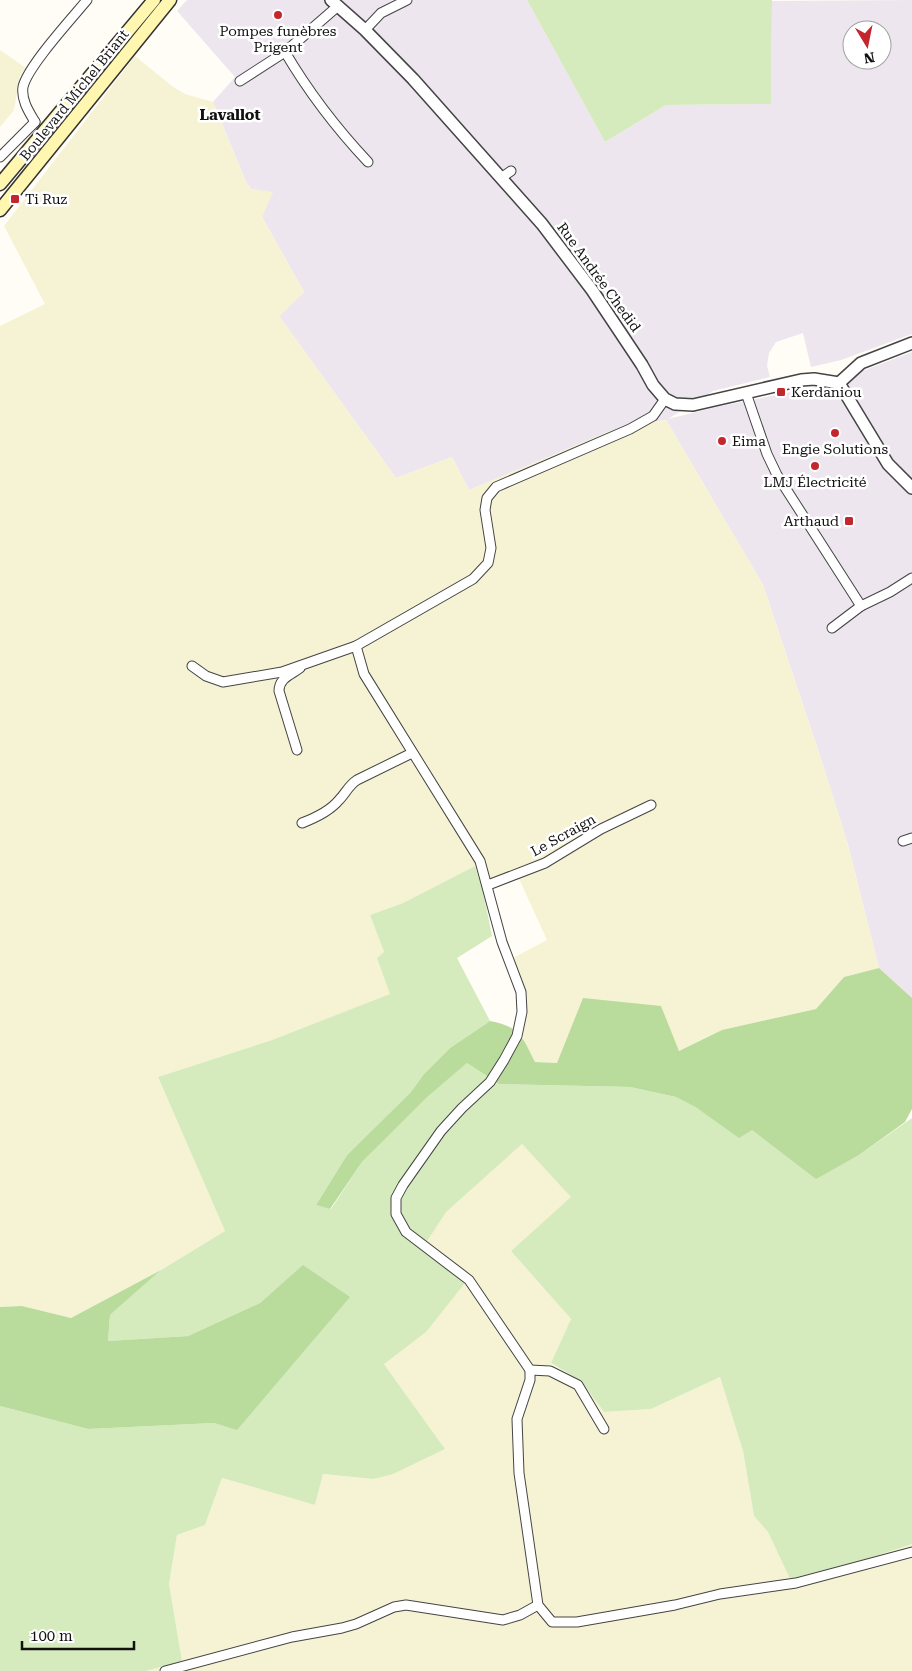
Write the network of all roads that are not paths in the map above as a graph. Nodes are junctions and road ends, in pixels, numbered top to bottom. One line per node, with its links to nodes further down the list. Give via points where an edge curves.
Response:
1 (87, 0): 9 (street, via 28,75 23,88 25,106)
2 (154, 0): 9 (main road, Boulevard Michel Briant)
3 (170, 0): 10 (main road, Boulevard Michel Briant)
4 (407, 0): 6 (street, via 381,13)
5 (334, 3): 6 (street, Rue Andrée Chedid); 7 (street)
6 (365, 30): 15 (street, Rue Andrée Chedid)
7 (285, 52): 8 (street); 12 (street, via 302,80)
8 (240, 81)
9 (41, 125): 10 (street); 11 (street); 14 (main road, Boulevard Michel Briant)
10 (44, 156): 16 (main road, Boulevard Michel Briant)
11 (0, 157)
12 (368, 162)
13 (511, 171): 15 (street)
14 (2, 176)
15 (501, 178): 20 (street, Rue Andrée Chedid, via 570,259)
16 (0, 210)
17 (912, 343): 18 (street, via 861,364)
18 (839, 383): 19 (street, via 814,379); 21 (street, via 888,464)
19 (746, 393): 20 (street, via 693,405 674,404); 23 (street, via 777,475)
20 (665, 399): 25 (street, via 653,416 630,429 496,487 486,498 491,548 488,563 473,579)
21 (912, 488)
22 (912, 578): 23 (street)
23 (861, 606): 24 (street)
24 (832, 628)
25 (356, 646): 26 (street); 29 (street, via 364,674)
26 (306, 663): 27 (street, via 282,672 222,682); 28 (street, via 279,685)
27 (192, 666)
28 (297, 750)
29 (412, 753): 31 (street, via 357,780 338,801); 32 (street, via 480,861)
30 (651, 805): 32 (street, Le Scraign, via 601,829 544,863)
31 (302, 823)
32 (488, 885): 33 (street, via 502,942 521,992 522,1012 517,1036 490,1082 441,1131 403,1185 396,1198 396,1214 406,1232 469,1280)
33 (530, 1370): 34 (street, via 550,1371 578,1385); 36 (street, via 530,1380 517,1419 519,1473)
34 (604, 1429)
35 (912, 1552): 36 (street, via 796,1583 577,1622 552,1622)
36 (538, 1605): 37 (street, via 503,1620 406,1605 394,1607 349,1626 292,1636)
37 (166, 1671)

